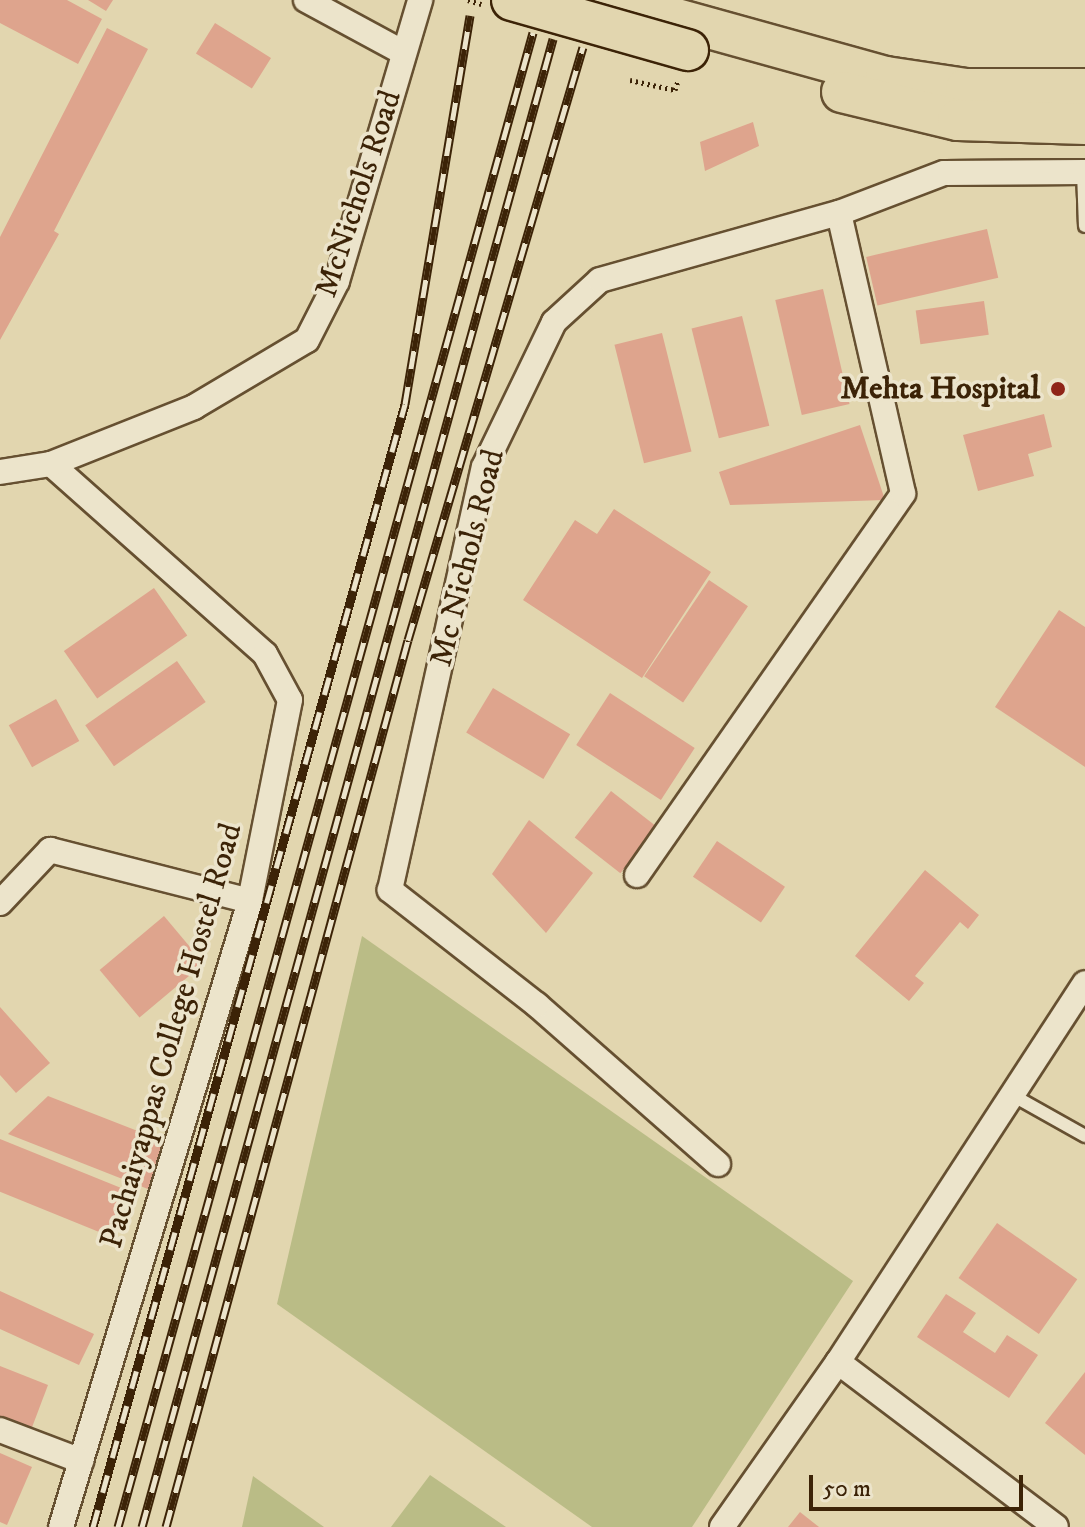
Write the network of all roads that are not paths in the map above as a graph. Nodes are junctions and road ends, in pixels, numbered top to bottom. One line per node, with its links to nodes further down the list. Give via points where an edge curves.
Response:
1 (306, 0): 6 (street)
2 (420, 0): 6 (street, McNichols Road)
3 (512, 0): 5 (main road, bridge)
4 (608, 0): 5 (main road)
5 (692, 37): 7 (main road, via 884,104 958,120)
6 (404, 53): 11 (street, McNichols Road, via 337,281 307,340 194,407)
7 (1075, 106)
8 (1084, 172): 9 (street, Mc Nichols Road, via 944,173); 10 (lane)
9 (839, 213): 13 (street, via 903,493); 19 (street, Mc Nichols Road, via 600,280 554,322 484,467 390,890 537,1005)
10 (1085, 226)
11 (51, 464): 12 (street, McNichols Road); 14 (street, Pachaiyappas College Hostel Road, via 265,654 290,700)
12 (0, 472)
13 (637, 875)
14 (250, 901): 15 (street, via 50,850); 22 (street, Pachaiyappas College Hostel Road)
15 (0, 903)
16 (1085, 983): 17 (street)
17 (1012, 1095): 18 (lane); 20 (street)
18 (1085, 1136)
19 (718, 1164)
20 (838, 1362): 24 (street); 25 (street)
21 (0, 1430): 22 (street)
22 (81, 1461): 23 (street, Pachaiyappas College Hostel Road)
23 (61, 1527)
24 (722, 1527)
25 (1056, 1527)

